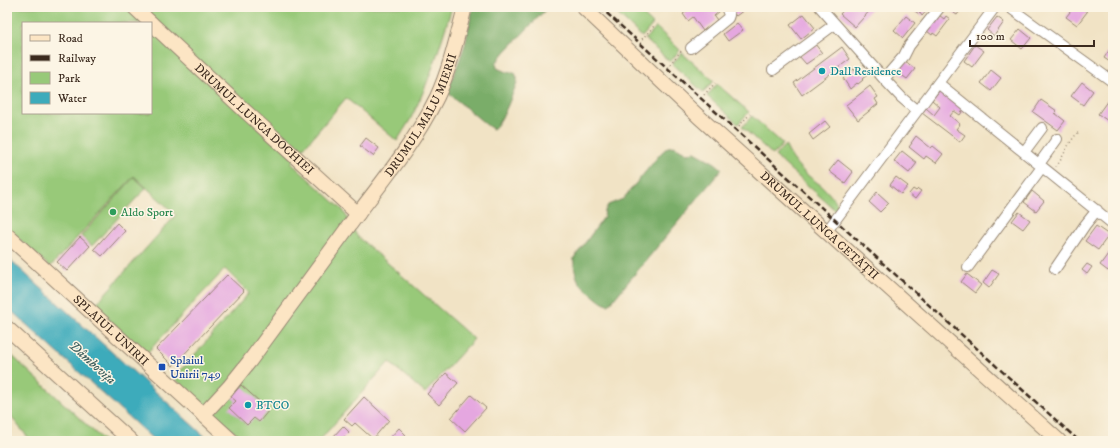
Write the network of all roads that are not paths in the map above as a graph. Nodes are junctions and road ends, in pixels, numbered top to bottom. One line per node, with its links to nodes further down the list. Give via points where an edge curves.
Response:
1 (134, 7): 9 (street, DRUMUL LUNCA DOCHIEI)
2 (465, 7): 23 (street, DRUMUL MALU MIERII, via 450,62 437,96 403,154)
3 (583, 7): 25 (street, DRUMUL LUNCA CETĂȚII, via 698,116)
4 (726, 7): 12 (street, via 728,18)
5 (820, 7): 11 (street)
6 (940, 7): 14 (street)
7 (995, 7): 16 (street)
8 (1009, 7): 15 (street)
9 (150, 22)
10 (152, 24): 23 (street, DRUMUL LUNCA DOCHIEI)
11 (834, 24): 13 (street); 14 (street)
12 (686, 50)
13 (773, 70)
14 (884, 80): 17 (street)
15 (1113, 82)
16 (938, 83): 17 (street); 20 (street)
17 (917, 111): 25 (street)
18 (1042, 128): 20 (street)
19 (1057, 140): 21 (street)
20 (1024, 152): 21 (street)
21 (1041, 165): 22 (street); 27 (street)
22 (1097, 210): 24 (street); 28 (street)
23 (358, 214): 30 (street, DRUMUL MALU MIERII, via 238,375)
24 (1113, 224)
25 (826, 231): 33 (street, DRUMUL LUNCA CETĂȚII)
26 (7, 235): 30 (street, SPLAIUL UNIRII)
27 (968, 268)
28 (1055, 269)
29 (7, 328): 31 (street)
30 (203, 415): 32 (street, SPLAIUL UNIRII)
31 (131, 441)
32 (232, 441)
33 (1059, 441)

